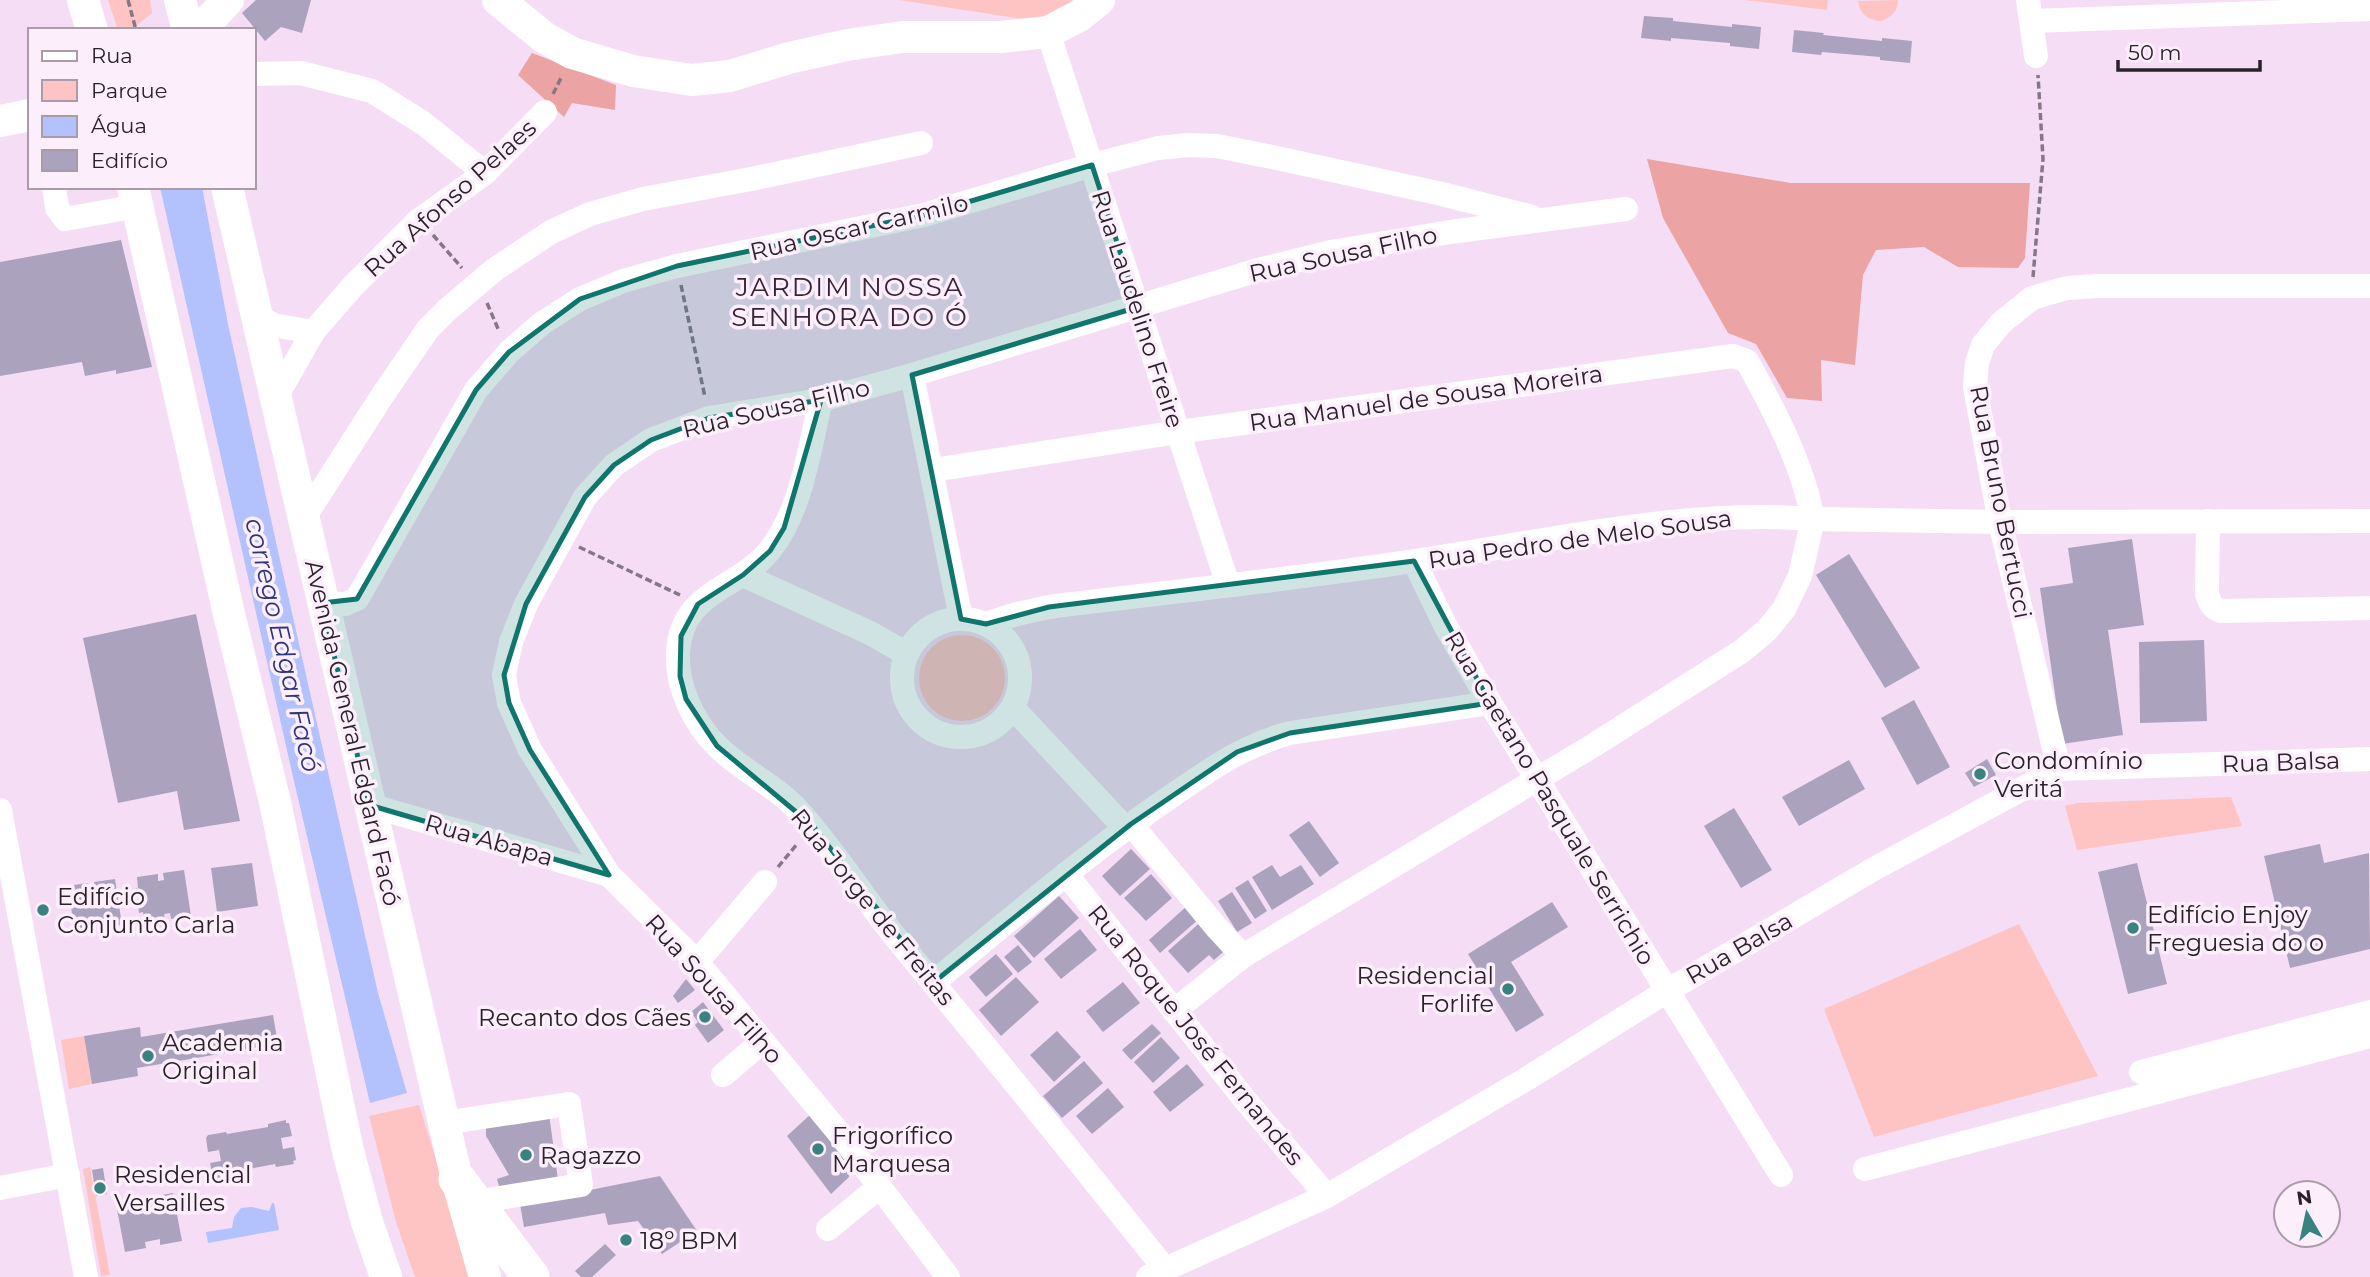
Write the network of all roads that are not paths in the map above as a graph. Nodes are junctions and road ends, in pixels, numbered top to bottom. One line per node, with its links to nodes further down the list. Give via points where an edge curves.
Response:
1 (83, 0): 8 (main road)
2 (180, 0): 9 (main road)
3 (228, 0): 10 (main road)
4 (498, 0): 11 (main road, via 545,38 572,53 633,71 692,80 730,76 789,58 902,37)
5 (1100, 0): 11 (main road)
6 (2370, 9): 7 (street)
7 (2030, 10): 12 (street)
8 (91, 28)
9 (187, 28)
10 (202, 28)
11 (1048, 32): 18 (street, Rua Laudelino Freire)
12 (2036, 56)
13 (256, 74): 19 (street, via 300,73 372,91 423,123)
14 (545, 112): 19 (street, Rua Afonso Pelaes)
15 (28, 115): 16 (main road)
16 (0, 121)
17 (921, 143): 34 (street, via 643,199 590,214 542,238 494,270 429,329)
18 (1092, 165): 24 (street, Rua Oscar Carmilo, via 1158,148 1217,146 1442,194); 26 (street, Rua Laudelino Freire); 42 (street, Rua Oscar Carmilo, via 924,215 677,266 580,299 541,324 476,390 357,599 345,604)
19 (485, 173): 28 (street, Rua Afonso Pelaes, via 418,221)
20 (54, 189): 22 (street, via 57,208 65,219)
21 (227, 189): 27 (main road, Avenida General Edgard Facó)
22 (135, 197): 80 (main road, via 275,802 348,1151)
23 (1626, 209): 24 (street, Rua Sousa Filho)
24 (1544, 221): 26 (street, Rua Sousa Filho, via 1331,252)
25 (2370, 286): 37 (street, Rua Bruno Bertucci, via 2097,286 2032,298 2001,323 1983,345 1977,363 1975,387)
26 (1138, 307): 29 (street, Rua Sousa Filho); 32 (street, Rua Laudelino Freire)
27 (257, 315): 28 (street, via 273,324); 30 (main road, Avenida General Edgard Facó)
28 (313, 332): 30 (street, Rua Afonso Pelaes)
29 (912, 375): 31 (street, Rua Sousa Filho); 33 (street)
30 (275, 399): 34 (main road, Avenida General Edgard Facó)
31 (821, 400): 40 (street, Rua Jorge de Freitas, via 788,519 770,551); 56 (street, Rua Sousa Filho, via 709,418 651,440 614,465 585,497 526,604 504,676 509,703 530,750)
32 (1178, 432): 33 (street, Rua Manuel de Sousa Moreira); 35 (street, Rua Manuel de Sousa Moreira, via 1733,356 1747,361 1787,437); 41 (street, Rua Laudelino Freire)
33 (933, 470): 44 (street)
34 (304, 518): 42 (main road, Avenida General Edgard Facó)
35 (1814, 520): 37 (street, Rua Pedro de Melo Sousa); 39 (street, Rua Pedro de Melo Sousa, via 1711,519); 51 (street, via 1800,576 1784,610 1767,630 1742,651)
36 (2370, 521): 38 (street, Rua Pedro de Melo Sousa)
37 (2000, 522): 38 (street, Rua Pedro de Melo Sousa); 50 (street, Rua Bruno Bertucci)
38 (2208, 522): 43 (street, via 2207,594 2216,609)
39 (1414, 561): 41 (street, Rua Pedro de Melo Sousa); 47 (street, Rua Gaetano Pasquale Serrichio)
40 (743, 575): 46 (street); 61 (street, Rua Jorge de Freitas, via 714,590 689,618 678,653 686,699 718,746 792,804 813,827)
41 (1228, 585): 45 (street, Rua Pedro de Melo Sousa, via 1049,607)
42 (322, 603): 52 (main road, Avenida General Edgard Facó)
43 (2370, 608)
44 (961, 619): 45 (street); 46 (street, via 929,628)
45 (986, 624): 48 (street, via 1002,635 1019,662 1019,693)
46 (907, 654): 48 (street, via 902,673 904,693 926,726 963,737 983,733)
47 (1490, 703): 51 (street, Rua Gaetano Pasquale Serrichio); 54 (street, via 1262,740)
48 (1013, 708): 54 (street)
49 (2370, 759): 50 (street, Rua Balsa)
50 (2059, 769): 62 (street, Rua Balsa, via 1872,870)
51 (1538, 779): 59 (street); 62 (street, Rua Gaetano Pasquale Serrichio)
52 (369, 805): 56 (street, Rua Abapa); 69 (main road, Avenida General Edgard Facó)
53 (0, 810): 57 (street)
54 (1128, 826): 55 (street); 59 (street)
55 (1066, 874): 61 (street); 63 (street, Rua Roque José Fernandes)
56 (608, 875): 60 (street, Rua Sousa Filho)
57 (5, 879): 71 (street)
58 (765, 881): 60 (street)
59 (1243, 956): 63 (street)
60 (697, 962): 66 (street, Rua Sousa Filho)
61 (934, 982): 78 (street, Rua Jorge de Freitas)
62 (1667, 990): 72 (street, Rua Gaetano Pasquale Serrichio); 76 (street, Rua Balsa)
63 (1174, 1011): 76 (street, Rua Roque José Fernandes)
64 (2370, 1012): 67 (street)
65 (2370, 1036): 70 (street)
66 (762, 1042): 68 (street); 73 (street, Rua Sousa Filho)
67 (2141, 1072)
68 (723, 1074)
69 (444, 1123): 75 (main road, Avenida General Edgard Facó); 75 (street, via 569,1104 581,1185)
70 (1865, 1169)
71 (68, 1175): 74 (street); 79 (street)
72 (1781, 1175)
73 (879, 1187): 77 (street); 83 (street, Rua Sousa Filho)
74 (0, 1188)
75 (465, 1191): 81 (main road, Avenida General Edgard Facó); 82 (highway)
76 (1327, 1196): 78 (street, Rua Balsa)
77 (828, 1228)
78 (1157, 1273)
79 (86, 1277)
80 (386, 1277)
81 (485, 1277)
82 (531, 1277)
83 (948, 1277)

